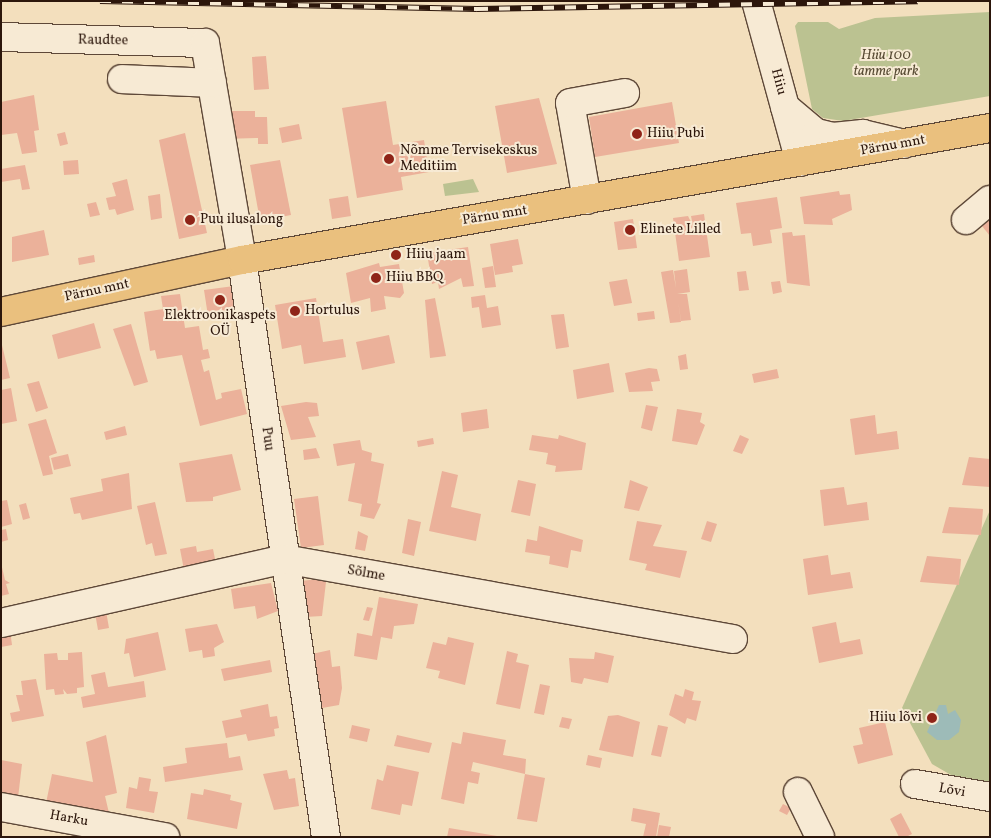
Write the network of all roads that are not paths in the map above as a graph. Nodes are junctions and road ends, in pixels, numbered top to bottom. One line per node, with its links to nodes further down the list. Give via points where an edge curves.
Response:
1 (756, 1): 7 (street, Hiiu)
2 (1, 37): 3 (street, Raudtee)
3 (205, 43): 5 (street, Puu)
4 (122, 79): 5 (street)
5 (212, 83): 14 (street, Puu)
6 (625, 93): 11 (street, via 570,103)
7 (785, 107): 9 (street, via 816,133 833,138 863,134); 10 (street, Hiiu)
8 (990, 128): 9 (main road, Pärnu mnt)
9 (904, 144): 10 (main road, Pärnu mnt)
10 (800, 162): 11 (main road, Pärnu mnt)
11 (587, 200): 14 (main road, Pärnu mnt)
12 (990, 200): 13 (street)
13 (966, 220)
14 (242, 260): 15 (main road, Pärnu mnt); 16 (street, Puu)
15 (1, 312)
16 (284, 559): 17 (street, Sõlme); 18 (street, Sõlme); 25 (street, Puu)
17 (1, 623)
18 (733, 639)
19 (915, 784): 21 (street, Lõvi)
20 (798, 792): 26 (street)
21 (990, 797)
22 (1, 807): 23 (street, Harku)
23 (36, 825): 24 (street, Harku)
24 (165, 837)
25 (326, 837)
26 (820, 837)

